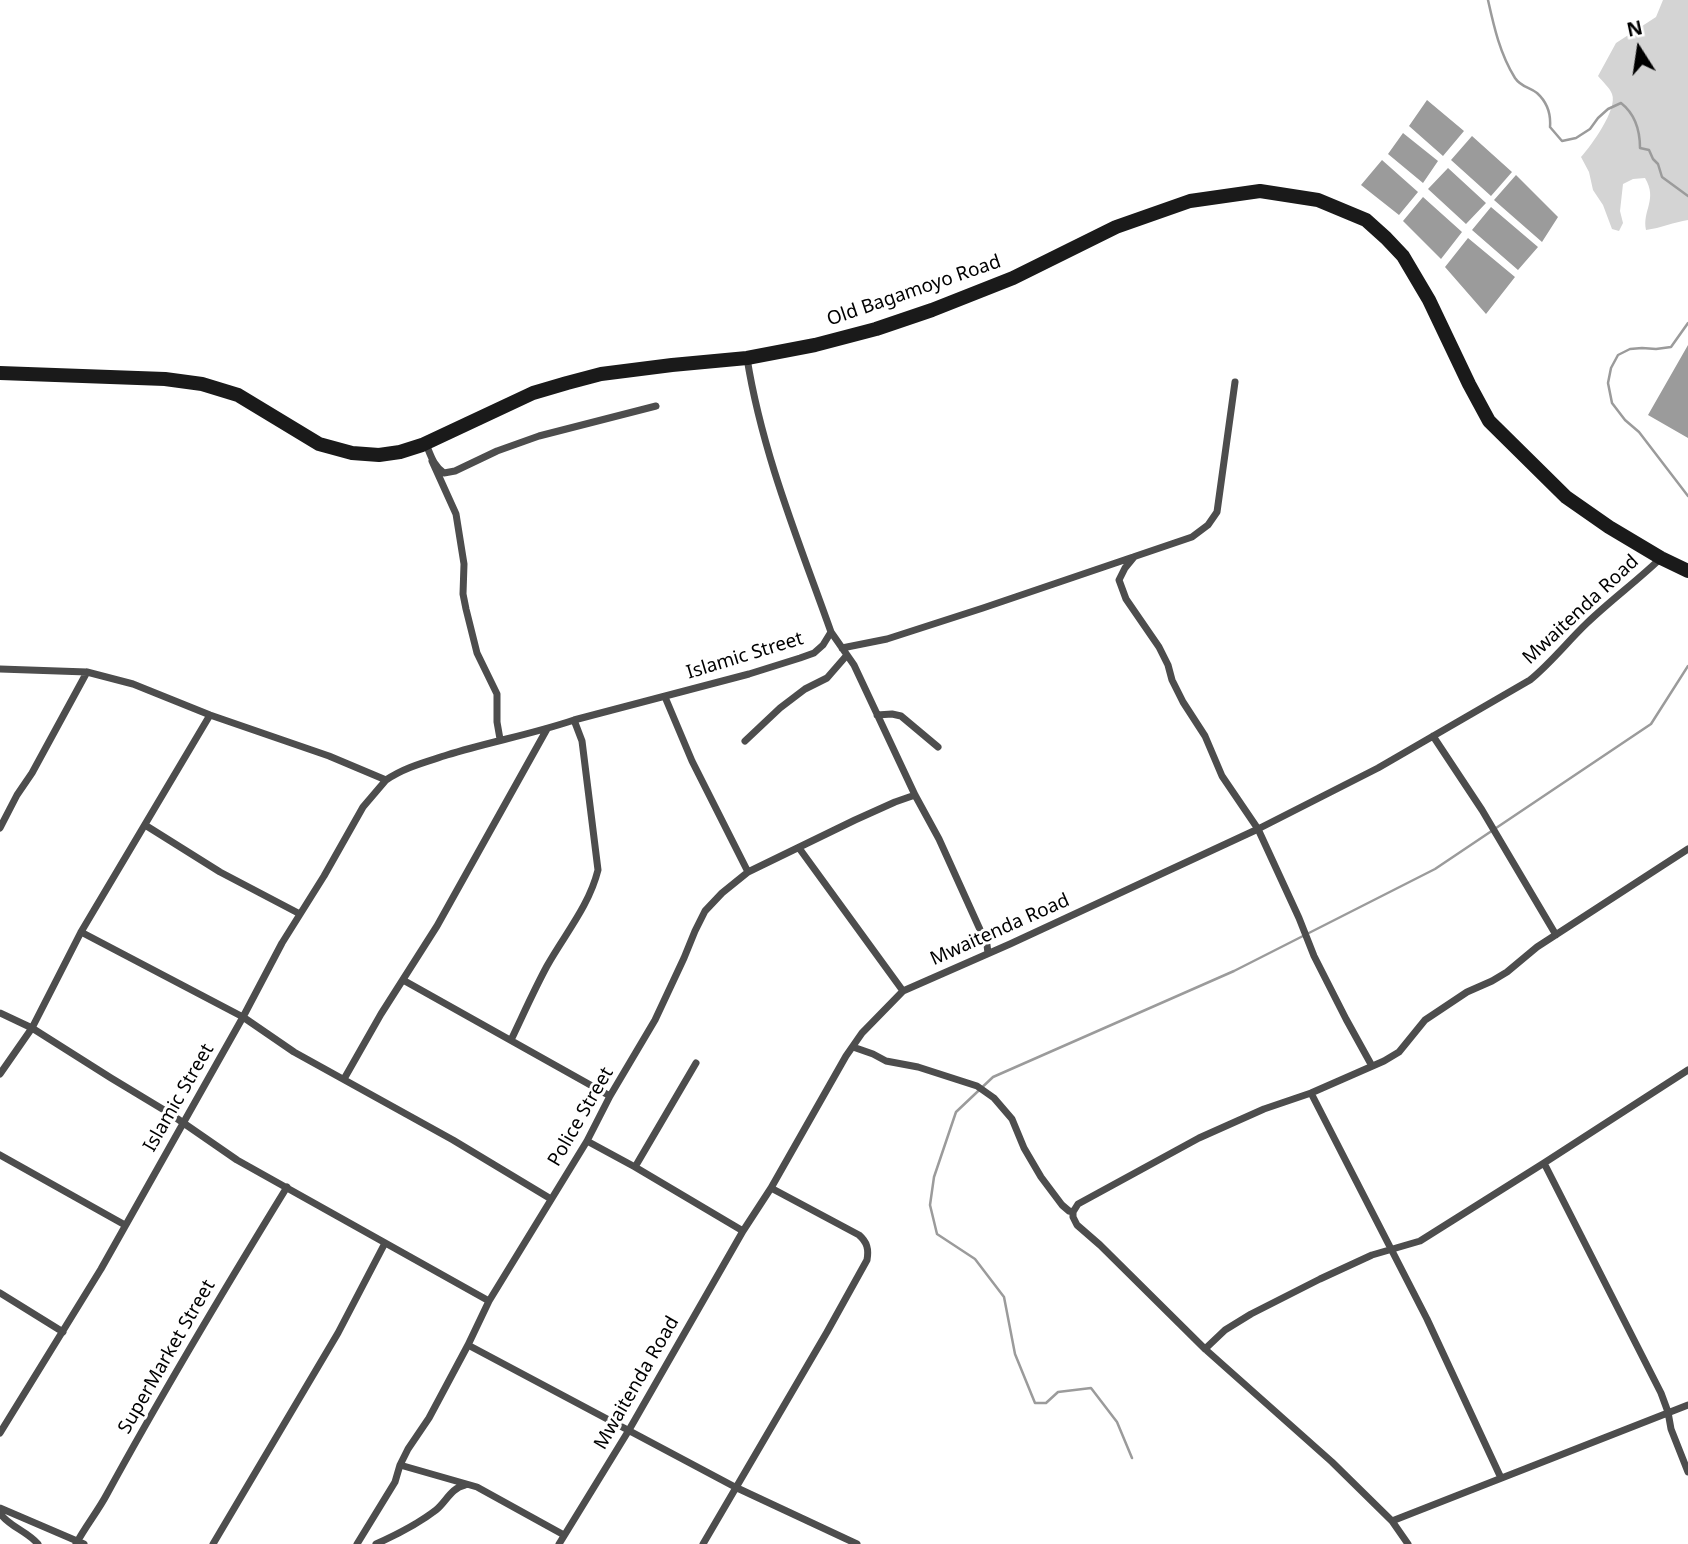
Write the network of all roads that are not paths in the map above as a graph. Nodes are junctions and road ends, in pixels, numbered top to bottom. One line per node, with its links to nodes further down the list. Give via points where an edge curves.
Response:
1 (747, 358): 5 (street, Old Bagamoyo Road, via 601,374 567,383 533,393); 8 (street, Old Bagamoyo Road, via 815,345 932,310 1013,278 1116,228 1191,201 1260,191 1318,200 1366,220 1403,256 1489,421 1566,498); 10 (street, Islamic Street, via 759,422)
2 (0, 373): 5 (street, Old Bagamoyo Road, via 202,384 238,395 319,444 352,453 379,455)
3 (1235, 382): 7 (street, via 1217,512 1192,537)
4 (656, 405): 6 (street, via 539,436 456,471 444,473)
5 (426, 443): 6 (street)
6 (432, 461): 20 (street, via 456,514 464,564 463,594 477,653 497,694)
7 (1134, 557): 11 (street); 27 (street, via 1119,580 1126,599 1159,647 1222,776)
8 (1661, 558): 9 (street, Old Bagamoyo Road); 19 (street, Mwaitenda Road, via 1530,680)
9 (1688, 570)
10 (831, 632): 11 (street); 14 (street, Islamic Street, via 814,653)
11 (845, 651): 16 (street); 21 (street, via 827,678 804,688)
12 (0, 669): 13 (street)
13 (87, 672): 15 (street, via 133,684); 26 (street)
14 (665, 697): 17 (street, Islamic Street); 30 (street)
15 (210, 715): 23 (street); 25 (street)
16 (877, 715): 22 (street, via 901,716); 24 (street)
17 (574, 720): 18 (street, Islamic Street); 40 (street, via 582,741 598,870 586,904 547,967)
18 (547, 729): 20 (street, Islamic Street); 35 (street)
19 (1433, 736): 27 (street, Mwaitenda Road); 33 (street)
20 (500, 739): 23 (street, Islamic Street, via 420,764)
21 (745, 741)
22 (938, 747)
23 (386, 780): 31 (street, Islamic Street, via 363,807)
24 (915, 795): 28 (street, Police Street); 34 (street, via 952,866)
25 (145, 825): 31 (street); 32 (street)
26 (0, 828)
27 (1258, 829): 34 (street, Mwaitenda Road); 43 (street, via 1314,956)
28 (799, 848): 30 (street, Police Street); 36 (street)
29 (1688, 849): 33 (street)
30 (748, 872): 48 (street, Police Street, via 705,911 655,1020)
31 (300, 914): 38 (street, Islamic Street)
32 (81, 932): 38 (street); 39 (street)
33 (1556, 934): 43 (street, via 1507,972 1425,1020 1399,1052)
34 (988, 953): 36 (street, Mwaitenda Road)
35 (402, 980): 40 (street); 46 (street)
36 (903, 991): 41 (street, Mwaitenda Road)
37 (0, 1013): 39 (street)
38 (243, 1017): 46 (street); 49 (street, Islamic Street)
39 (32, 1028): 45 (street); 49 (street)
40 (511, 1040): 48 (street)
41 (853, 1047): 55 (street, Mwaitenda Road); 57 (street, via 977,1086 1012,1119 1041,1177)
42 (696, 1063): 53 (street)
43 (1373, 1066): 47 (street)
44 (1688, 1070): 52 (street)
45 (0, 1074)
46 (344, 1079): 56 (street)
47 (1311, 1093): 57 (street, via 1165,1155 1077,1204); 61 (street)
48 (610, 1096): 50 (street, Police Street)
49 (183, 1123): 54 (street); 58 (street, Islamic Street)
50 (587, 1141): 53 (street); 56 (street, Police Street)
51 (0, 1155): 58 (street)
52 (1544, 1163): 61 (street, via 1420,1241); 68 (street)
53 (635, 1167): 59 (street)
54 (286, 1187): 60 (street); 80 (street, SuperMarket Street)
55 (771, 1188): 59 (street, Mwaitenda Road); 75 (street, via 859,1235 869,1254)
56 (551, 1199): 63 (street, Police Street)
57 (1073, 1212): 66 (street, via 1077,1225)
58 (125, 1225): 64 (street, Islamic Street)
59 (743, 1231): 69 (street, Mwaitenda Road)
60 (385, 1243): 63 (street); 82 (street, via 338,1334)
61 (1391, 1250): 66 (street, via 1341,1269 1251,1314); 73 (street)
62 (0, 1293): 64 (street)
63 (489, 1301): 65 (street, Police Street)
64 (63, 1332): 70 (street, Islamic Street)
65 (468, 1345): 69 (street); 71 (street, Police Street)
66 (1205, 1349): 77 (street)
67 (1688, 1405): 68 (street)
68 (1668, 1412): 72 (street); 73 (street)
69 (629, 1430): 75 (street); 79 (street, Mwaitenda Road)
70 (0, 1433)
71 (400, 1465): 74 (street); 83 (street, Police Street, via 395,1482)
72 (1688, 1472)
73 (1501, 1478): 77 (street)
74 (466, 1485): 78 (street, via 438,1509); 79 (street)
75 (735, 1487): 87 (street); 88 (street)
76 (0, 1510): 80 (street); 81 (street, via 4,1519)
77 (1392, 1521): 89 (street)
78 (395, 1535): 84 (street); 85 (street)
79 (564, 1535): 86 (street, Mwaitenda Road)
80 (79, 1543)
81 (38, 1544)
82 (213, 1544)
83 (357, 1544)
84 (376, 1544)
85 (394, 1544)
86 (559, 1544)
87 (703, 1544)
88 (857, 1544)
89 (1408, 1544)

